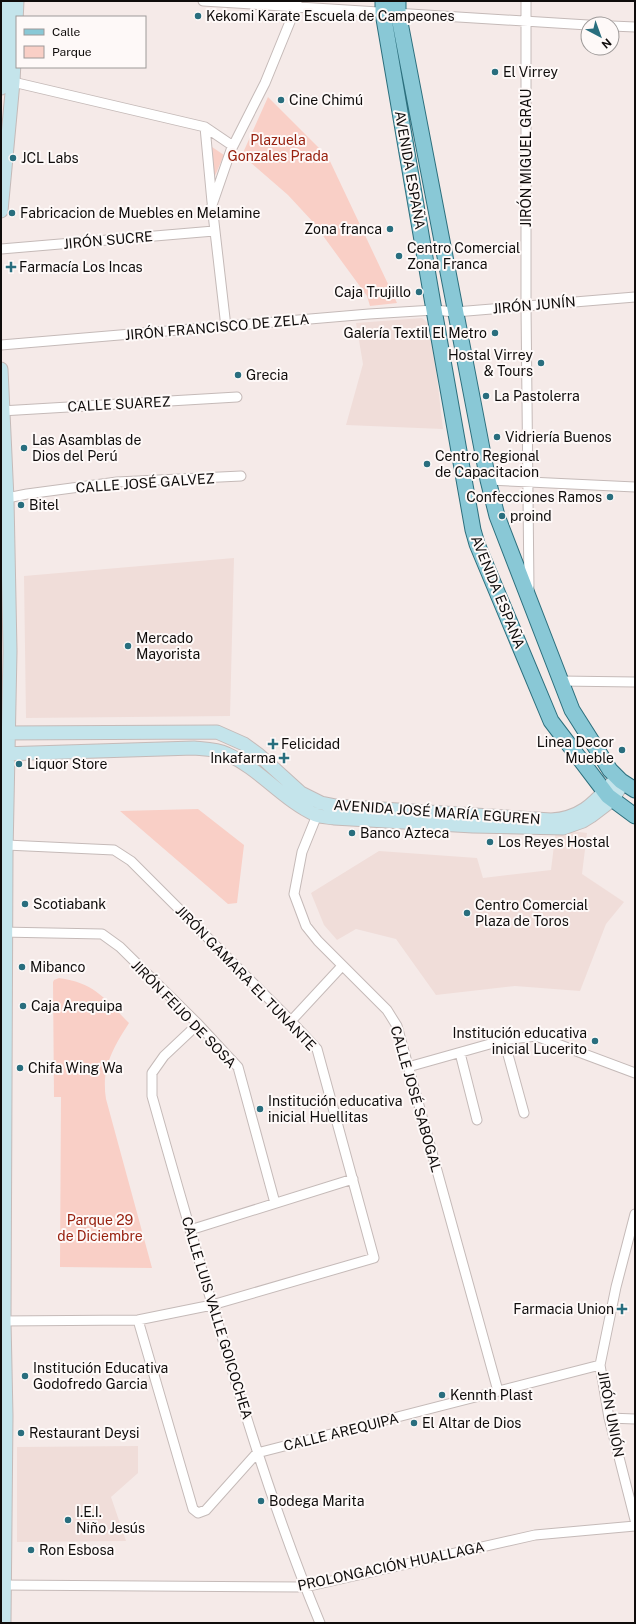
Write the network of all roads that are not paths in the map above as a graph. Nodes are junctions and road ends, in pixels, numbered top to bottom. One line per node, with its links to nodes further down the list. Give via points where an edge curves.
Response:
1 (7, 1): 11 (main road)
2 (17, 1): 11 (main road)
3 (203, 1): 5 (street)
4 (526, 1): 7 (street, JIRÓN MIGUEL GRAU)
5 (297, 4): 6 (street); 13 (street, via 265,83)
6 (390, 7): 7 (street); 20 (main road, AVENIDA ESPAÑA); 21 (main road, AVENIDA ESPAÑA)
7 (526, 21): 8 (street); 19 (street, JIRÓN MIGUEL GRAU)
8 (580, 24)
9 (620, 26): 10 (street)
10 (635, 27)
11 (4, 82): 12 (street); 15 (main road)
12 (205, 127): 13 (street); 14 (street)
13 (233, 146): 14 (street)
14 (212, 205): 16 (street)
15 (1, 211)
16 (214, 231): 17 (street, JIRÓN SUCRE); 22 (street)
17 (1, 249)
18 (635, 297): 19 (street, JIRÓN JUNÍN)
19 (526, 306): 21 (street, JIRÓN JUNÍN); 29 (street, JIRÓN MIGUEL GRAU)
20 (434, 310): 21 (street, JIRÓN JUNÍN); 22 (street, JIRÓN FRANCISCO DE ZELA); 36 (main road, AVENIDA ESPAÑA, via 473,530)
21 (455, 312): 28 (main road, AVENIDA ESPAÑA)
22 (226, 327): 23 (street, JIRÓN FRANCISCO DE ZELA)
23 (1, 345)
24 (1, 369): 26 (main road)
25 (237, 397): 26 (street, CALLE SUAREZ)
26 (2, 411): 31 (main road)
27 (241, 476): 31 (street, CALLE JOSÉ GALVEZ, via 117,482)
28 (488, 480): 29 (street); 32 (main road, AVENIDA ESPAÑA, via 497,516)
29 (528, 482): 30 (street); 32 (street, JIRÓN MIGUEL GRAU)
30 (635, 487)
31 (4, 499): 37 (main road, via 10,651)
32 (529, 603): 33 (main road, AVENIDA ESPAÑA)
33 (560, 681): 34 (street); 35 (main road, AVENIDA ESPAÑA)
34 (635, 682)
35 (572, 710): 36 (main road, via 569,719 560,724); 39 (main road, AVENIDA ESPAÑA, via 610,770)
36 (551, 721): 40 (main road, AVENIDA ESPAÑA)
37 (5, 733): 38 (main road); 40 (main road, AVENIDA JOSÉ MARÍA EGUREN, via 217,732 259,754 301,793 321,803 336,806 551,820 576,815)
38 (4, 754): 41 (main road, AVENIDA JOSÉ MARÍA EGUREN, via 211,749 227,754 254,770 284,795); 43 (main road)
39 (625, 784): 40 (main road, AVENIDA JOSÉ MARÍA EGUREN)
40 (608, 796): 41 (main road, AVENIDA JOSÉ MARÍA EGUREN, via 583,821 552,829 466,826); 42 (main road, AVENIDA ESPAÑA)
41 (317, 815): 45 (street, CALLE JOSÉ SABOGAL, via 302,852 294,894 306,926)
42 (635, 816)
43 (6, 845): 44 (main road); 46 (street, JIRÓN GAMARA EL TUNANTE, via 114,850 131,860)
44 (3, 932): 47 (street, JIRÓN FEIJO DE SOSA, via 102,934 120,947); 50 (main road)
45 (342, 966): 46 (street); 51 (street, CALLE JOSÉ SABOGAL, via 387,1010 397,1026)
46 (291, 1021): 56 (street, JIRÓN GAMARA EL TUNANTE, via 317,1049)
47 (198, 1024): 57 (street, JIRÓN FEIJO DE SOSA, via 238,1067); 59 (street, CALLE LUIS VALLE GOICOCHEA, via 164,1056 152,1073 152,1096)
48 (504, 1040): 49 (street); 52 (street, via 536,1036); 54 (street)
49 (460, 1053): 51 (street); 55 (street)
50 (3, 1060): 53 (main road)
51 (408, 1067): 64 (street, CALLE JOSÉ SABOGAL)
52 (635, 1073)
53 (3, 1077): 62 (main road)
54 (524, 1113)
55 (477, 1120)
56 (353, 1179): 57 (street); 60 (street, JIRÓN GAMARA EL TUNANTE, via 374,1258)
57 (275, 1203): 59 (street)
58 (635, 1214): 63 (street, JIRÓN UNIÓN, via 616,1287)
59 (190, 1230): 60 (street, CALLE LUIS VALLE GOICOCHEA)
60 (212, 1305): 61 (street); 67 (street, CALLE LUIS VALLE GOICOCHEA)
61 (138, 1320): 62 (street); 67 (street, via 193,1509 198,1513 206,1510)
62 (2, 1321): 70 (main road, via 6,1416)
63 (600, 1365): 64 (street, CALLE AREQUIPA); 65 (street, JIRÓN UNIÓN)
64 (498, 1391): 67 (street, CALLE AREQUIPA)
65 (609, 1418): 66 (street); 68 (street, JIRÓN UNIÓN)
66 (635, 1419)
67 (257, 1453): 71 (street, CALLE LUIS VALLE GOICOCHEA)
68 (635, 1520)
69 (635, 1526): 71 (street, PROLONGACIÓN HUALLAGA, via 535,1535)
70 (3, 1585): 71 (street, PROLONGACIÓN HUALLAGA); 72 (main road)
71 (305, 1587): 73 (street, CALLE LUIS VALLE GOICOCHEA)
72 (4, 1623)
73 (320, 1623)

